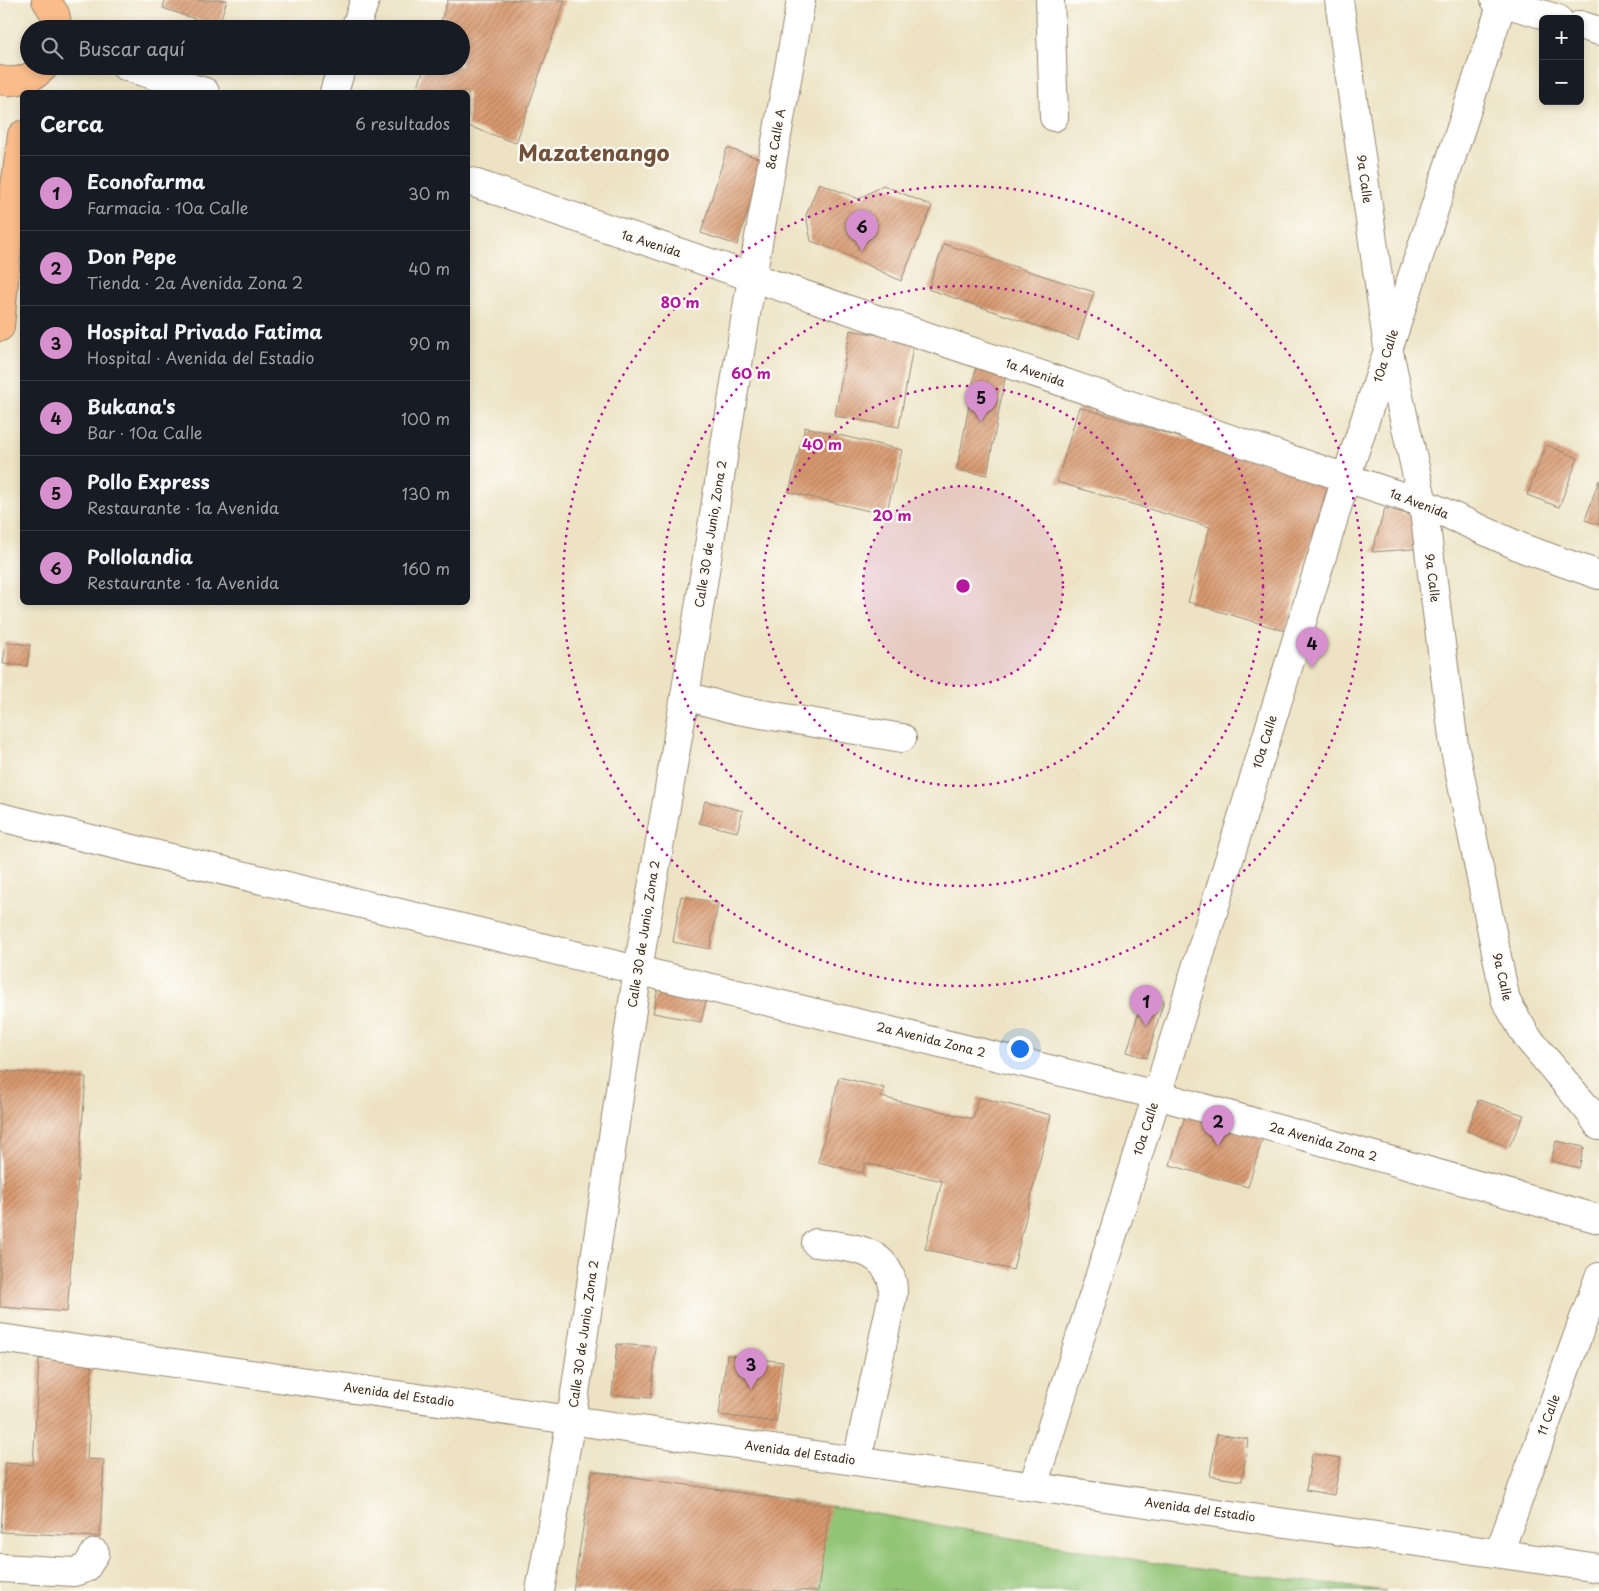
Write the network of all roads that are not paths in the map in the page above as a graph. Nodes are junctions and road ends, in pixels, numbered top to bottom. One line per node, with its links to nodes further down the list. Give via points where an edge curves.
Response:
1 (46, 0): 8 (main road)
2 (365, 0): 9 (street)
3 (801, 0): 21 (street, 8a Calle A)
4 (1050, 0): 18 (street)
5 (1339, 0): 23 (street, 9a Calle)
6 (1500, 1): 7 (street); 23 (street, 10a Calle)
7 (1545, 15)
8 (56, 20)
9 (358, 20)
10 (1584, 26): 11 (street)
11 (1599, 31)
12 (153, 75): 16 (street)
13 (339, 75): 17 (street)
14 (34, 79): 15 (main road)
15 (0, 80)
16 (199, 90)
17 (335, 90)
18 (1054, 117)
19 (20, 151): 22 (main road)
20 (470, 182): 21 (street, 1a Avenida)
21 (752, 277): 24 (street, 1a Avenida); 27 (street, Calle 30 de Junio, Zona 2)
22 (0, 327)
23 (1388, 348): 24 (street, 10a Calle); 25 (street, 9a Calle)
24 (1346, 478): 25 (street, 1a Avenida); 31 (street, 10a Calle)
25 (1423, 503): 26 (street, 1a Avenida, via 1525,550); 32 (street, 9a Calle, via 1454,745 1506,1001 1527,1037)
26 (1599, 575)
27 (685, 696): 28 (street, via 738,710); 30 (street, Calle 30 de Junio, Zona 2)
28 (902, 738)
29 (0, 817): 30 (street, 2a Avenida Zona 2)
30 (638, 969): 31 (street, 2a Avenida Zona 2); 37 (street, Calle 30 de Junio, Zona 2)
31 (1157, 1095): 33 (street, 2a Avenida Zona 2); 39 (street, 10a Calle)
32 (1599, 1126)
33 (1599, 1219)
34 (816, 1243): 38 (street, via 863,1250 883,1263 891,1278 893,1294)
35 (1599, 1277): 40 (street, 11 Calle)
36 (0, 1338): 37 (street, Avenida del Estadio)
37 (571, 1420): 38 (street, Avenida del Estadio); 44 (street, Calle 30 de Junio, Zona 2)
38 (857, 1461): 39 (street, Avenida del Estadio)
39 (1032, 1486): 40 (street, Avenida del Estadio)
40 (1499, 1553): 43 (street, Avenida del Estadio)
41 (95, 1554): 42 (street, via 86,1568 74,1572)
42 (0, 1568)
43 (1599, 1568)
44 (540, 1591)

